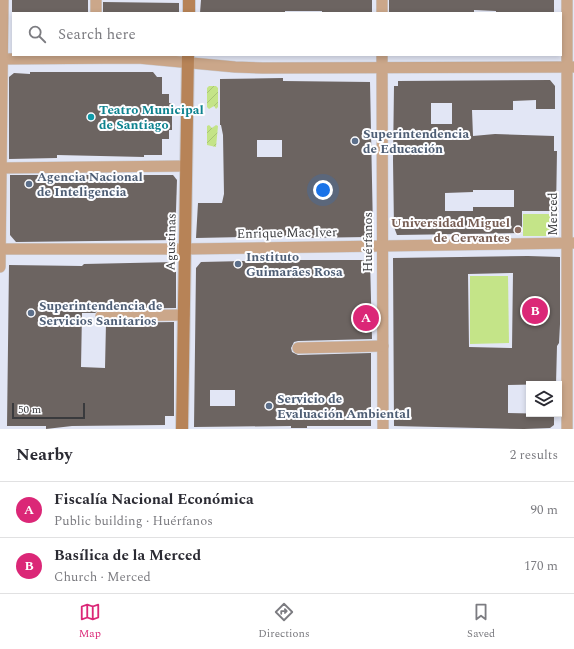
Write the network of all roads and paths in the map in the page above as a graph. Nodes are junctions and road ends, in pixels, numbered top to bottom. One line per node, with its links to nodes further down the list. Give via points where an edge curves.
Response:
1 (3, 0): 11 (street)
2 (96, 0): 6 (street)
3 (189, 0): 7 (main road)
4 (382, 0): 8 (street)
5 (567, 0): 13 (street, Merced)
6 (96, 12)
7 (189, 12)
8 (382, 12)
9 (382, 56): 14 (street, Huérfanos)
10 (96, 57): 11 (street); 12 (street)
11 (1, 59): 16 (street)
12 (188, 59): 14 (street, via 235,67); 15 (main road, Agustinas)
13 (571, 67): 14 (street); 17 (street, Merced)
14 (382, 69): 18 (street, Huérfanos)
15 (186, 166): 16 (street); 20 (main road, Agustinas)
16 (1, 168): 19 (street)
17 (570, 243): 18 (street, Enrique Mac Iver); 28 (street, Merced)
18 (382, 246): 20 (street, Enrique Mac Iver); 24 (street, Huérfanos)
19 (0, 249): 20 (street, Enrique Mac Iver); 21 (street)
20 (185, 249): 22 (main road, Agustinas)
21 (0, 267)
22 (184, 315): 23 (street); 26 (main road, Agustinas)
23 (101, 316)
24 (382, 346): 25 (street); 27 (street, Huérfanos)
25 (298, 348)
26 (182, 429)
27 (383, 429)
28 (567, 429)

